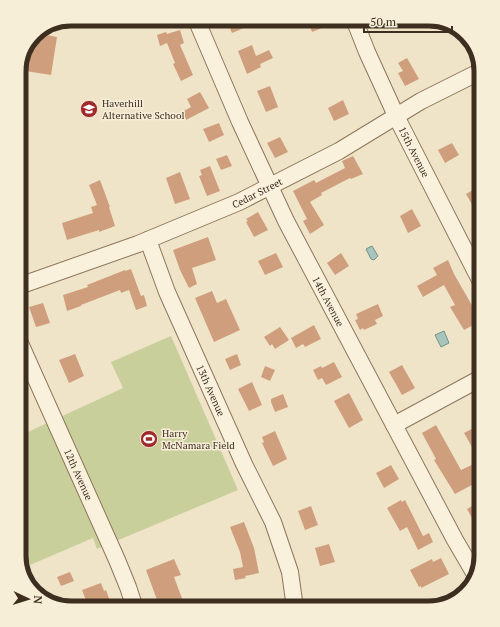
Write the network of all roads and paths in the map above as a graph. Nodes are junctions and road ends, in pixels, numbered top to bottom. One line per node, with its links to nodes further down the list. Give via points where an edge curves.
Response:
1 (199, 26): 5 (street, 14th Avenue)
2 (357, 26): 4 (street, 15th Avenue)
3 (474, 74): 4 (street, Cedar Street)
4 (396, 116): 5 (street, Cedar Street, via 339,151); 7 (street, 15th Avenue)
5 (270, 186): 6 (street, Cedar Street, via 239,202); 11 (street, 14th Avenue)
6 (148, 240): 8 (street, Cedar Street); 14 (street, 13th Avenue, via 166,292 273,522 290,572)
7 (474, 268)
8 (26, 284)
9 (26, 357): 13 (street, 12th Avenue)
10 (474, 382): 11 (street)
11 (394, 425): 12 (street, 14th Avenue)
12 (472, 569)
13 (133, 601)
14 (294, 601)

